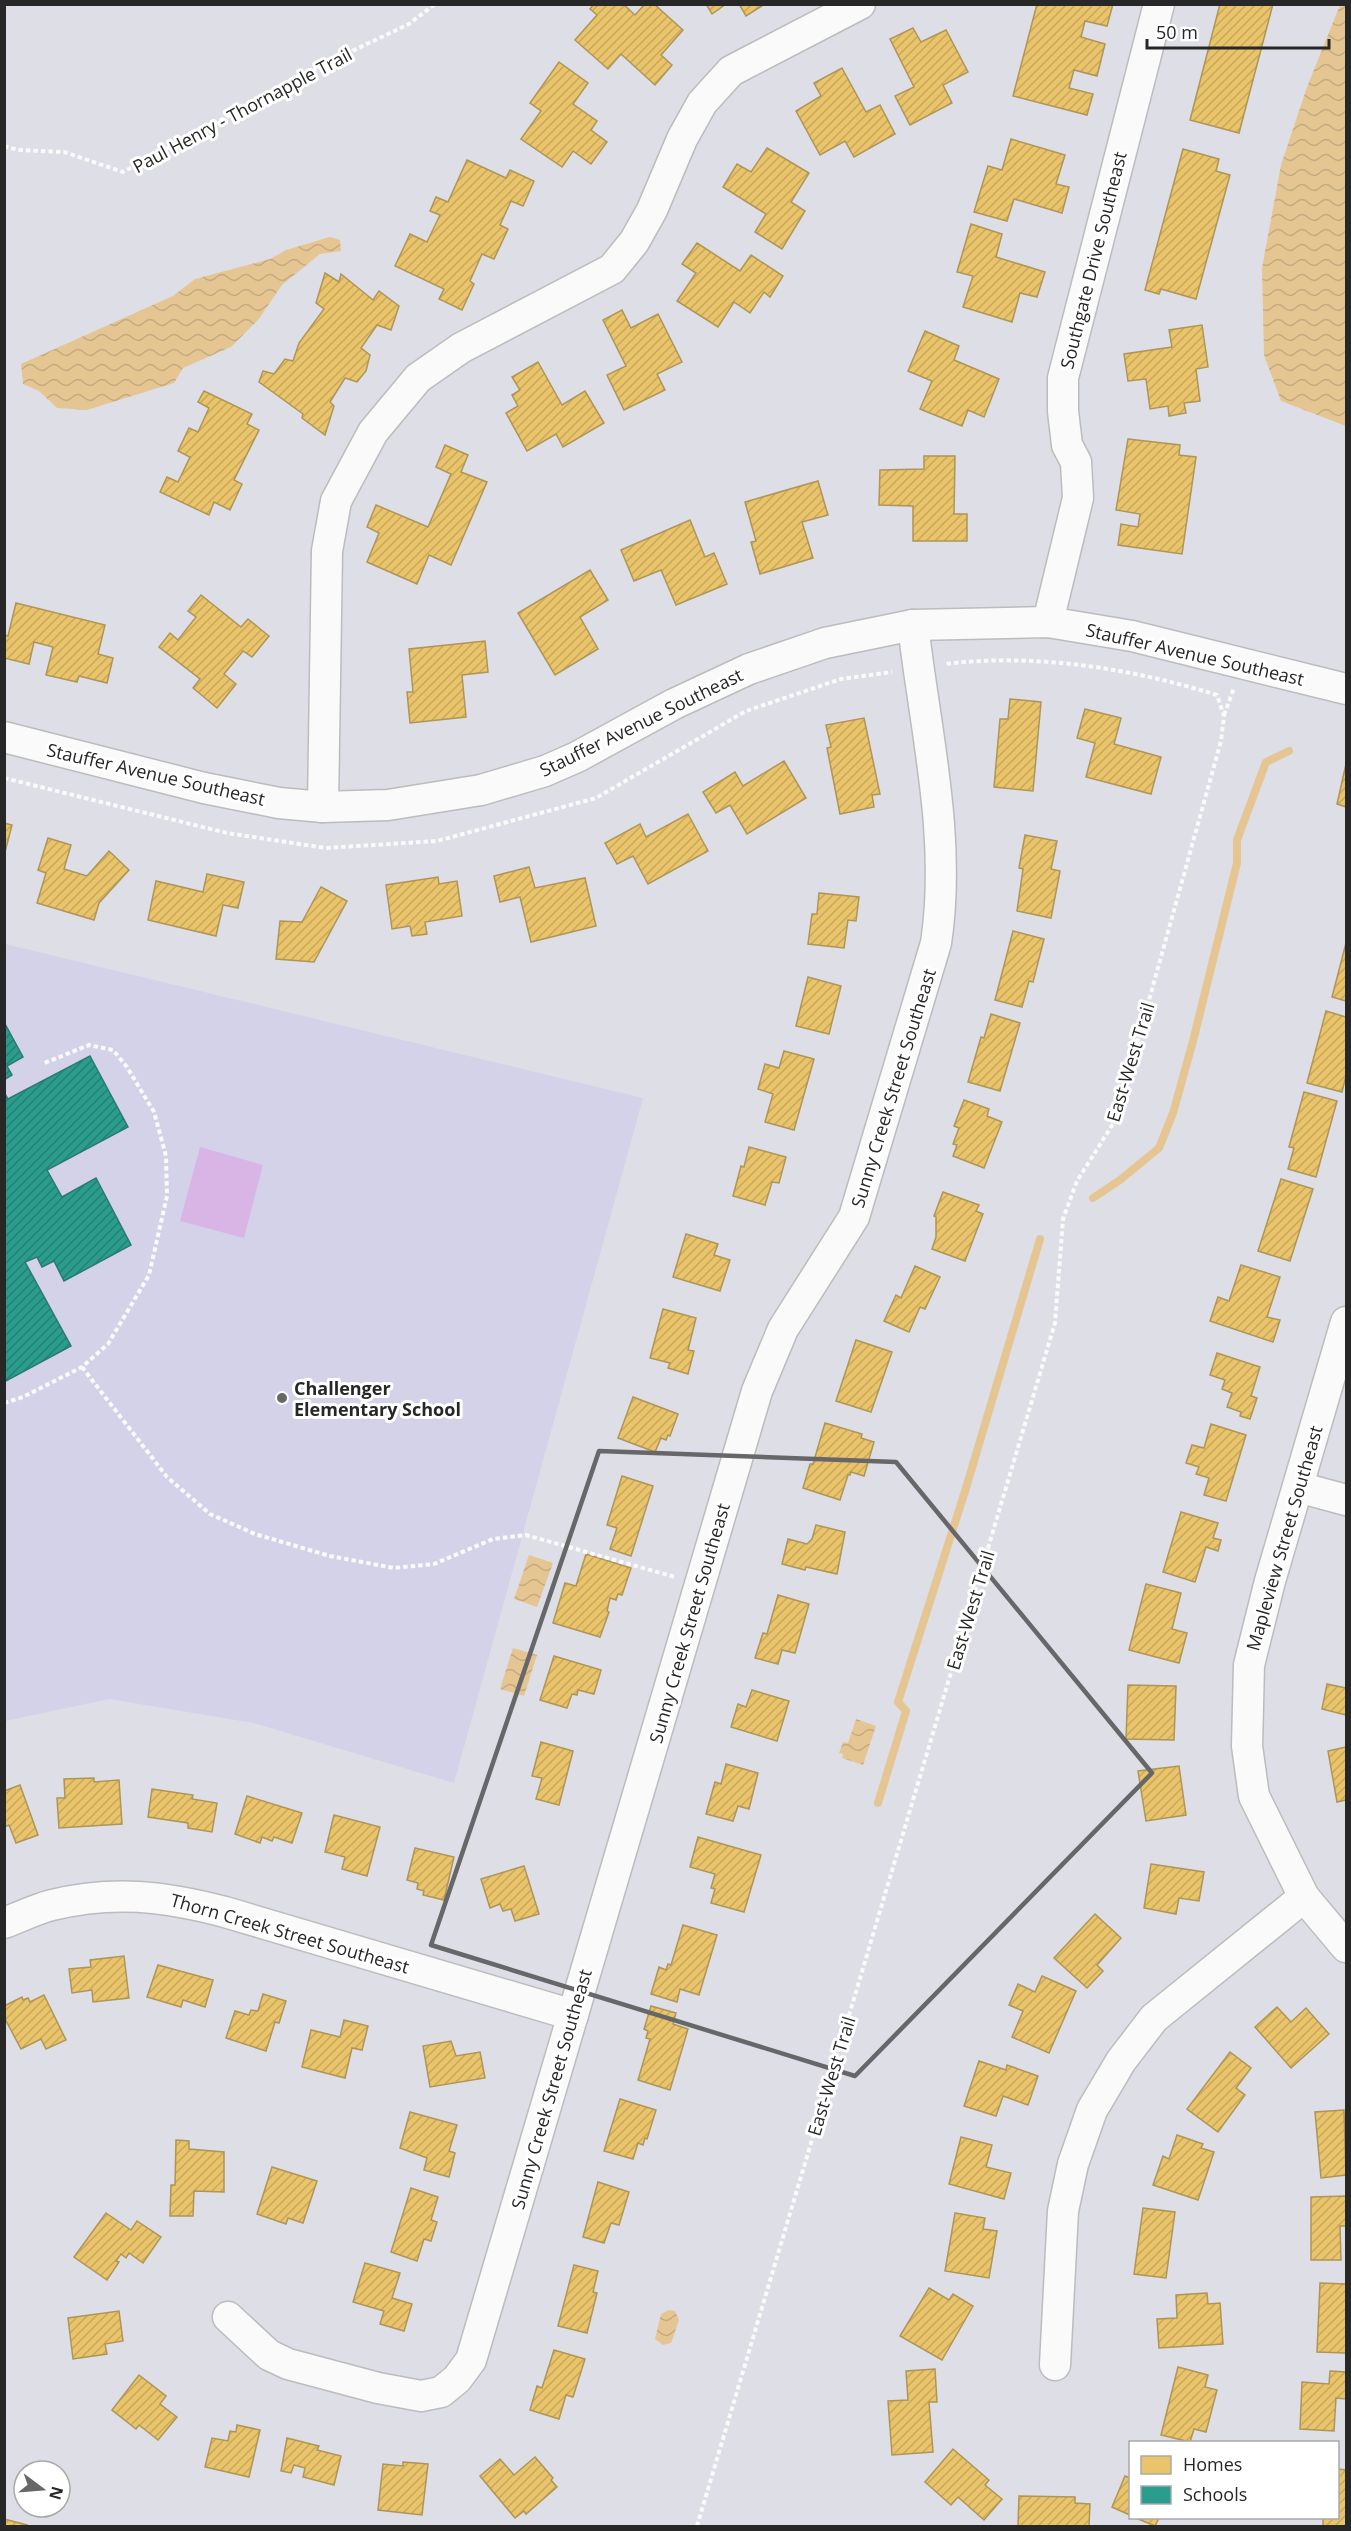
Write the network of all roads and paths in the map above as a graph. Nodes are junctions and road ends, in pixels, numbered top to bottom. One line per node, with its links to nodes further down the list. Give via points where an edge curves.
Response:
1 (435, 4): 4 (path, Paul Henry - Thornapple Trail, via 409,24 123,172 64,152)
2 (860, 4): 10 (street, via 731,71 702,103 681,139 652,210 634,242 612,269 461,348 418,378 373,432 336,501 327,550)
3 (1159, 4): 5 (street, Southgate Drive Southeast, via 1063,378 1064,422 1067,445 1076,462 1078,498)
4 (4, 146)
5 (1048, 622): 6 (street, Stauffer Avenue Southeast); 7 (street, Stauffer Avenue Southeast, via 1132,636)
6 (913, 625): 10 (street, Stauffer Avenue Southeast, via 825,643 749,669 545,771 491,788 388,805); 17 (street, Sunny Creek Street Southeast, via 942,850 936,943 854,1217 783,1329 757,1391)
7 (1347, 689)
8 (1217, 695): 24 (path, East-West Trail, via 1224,716 1221,741 1116,1119 1077,1180 1063,1219 1055,1323)
9 (4, 737): 10 (street, Stauffer Avenue Southeast, via 243,796)
10 (323, 807)
11 (42, 1064): 13 (path, via 89,1045 113,1050 154,1112 166,1156 167,1196 149,1275 108,1344)
12 (1347, 1322): 15 (street, Mapleview Street Southeast)
13 (82, 1367): 14 (path); 17 (path, via 167,1477 210,1514 255,1534 330,1556 394,1568 434,1564 493,1539 526,1535)
14 (4, 1403)
15 (1298, 1487): 16 (street); 18 (street, Mapleview Street Southeast, via 1249,1665 1247,1746 1254,1796)
16 (1347, 1500)
17 (701, 1585): 21 (street, Sunny Creek Street Southeast)
18 (1304, 1897): 20 (street, Mapleview Street Southeast); 23 (street, via 1154,2018 1121,2061 1092,2110 1073,2164 1063,2211)
19 (4, 1923): 21 (street, Thorn Creek Street Southeast, via 50,1905 89,1898 130,1895 170,1899)
20 (1347, 1947)
21 (573, 2014): 22 (street, Sunny Creek Street Southeast, via 471,2360 444,2391 421,2396 317,2372 268,2355)
22 (228, 2317)
23 (1055, 2365)
24 (697, 2526)

